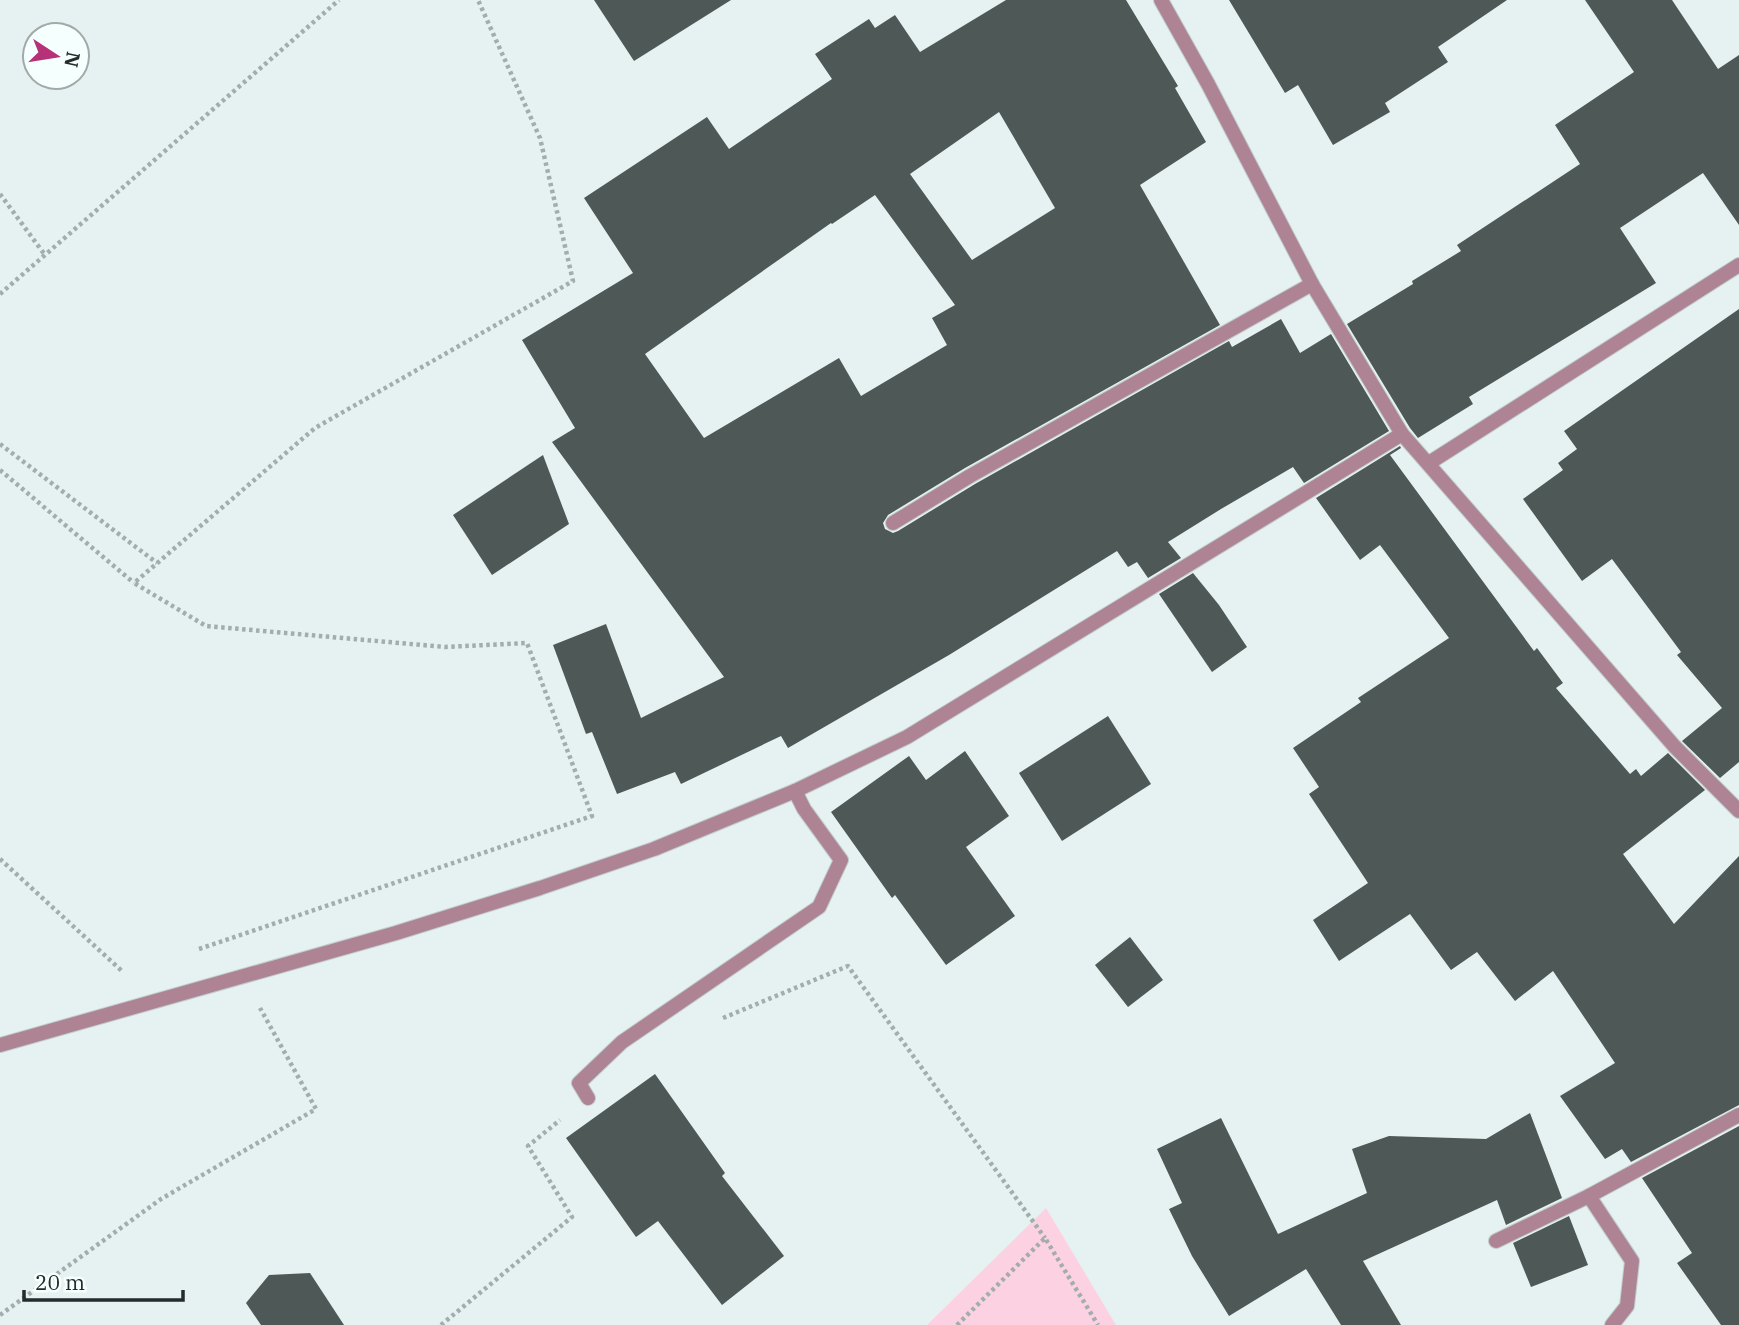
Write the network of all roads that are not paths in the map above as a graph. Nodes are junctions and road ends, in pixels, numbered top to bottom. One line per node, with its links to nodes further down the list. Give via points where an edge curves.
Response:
1 (1161, 0): 3 (street)
2 (1739, 265): 5 (street)
3 (1312, 284): 4 (street); 6 (street)
4 (1402, 434): 5 (street); 7 (street, via 907,737)
5 (1429, 463): 8 (street, via 1675,747)
6 (893, 523)
7 (795, 790): 9 (street, via 653,849 540,888); 10 (street, via 841,860 820,907 622,1042 579,1083)
8 (1739, 811)
9 (0, 1045)
10 (588, 1098)
11 (1739, 1115): 12 (street)
12 (1589, 1196): 13 (street); 14 (street, via 1632,1261 1627,1306)
13 (1496, 1241)
14 (1612, 1325)

